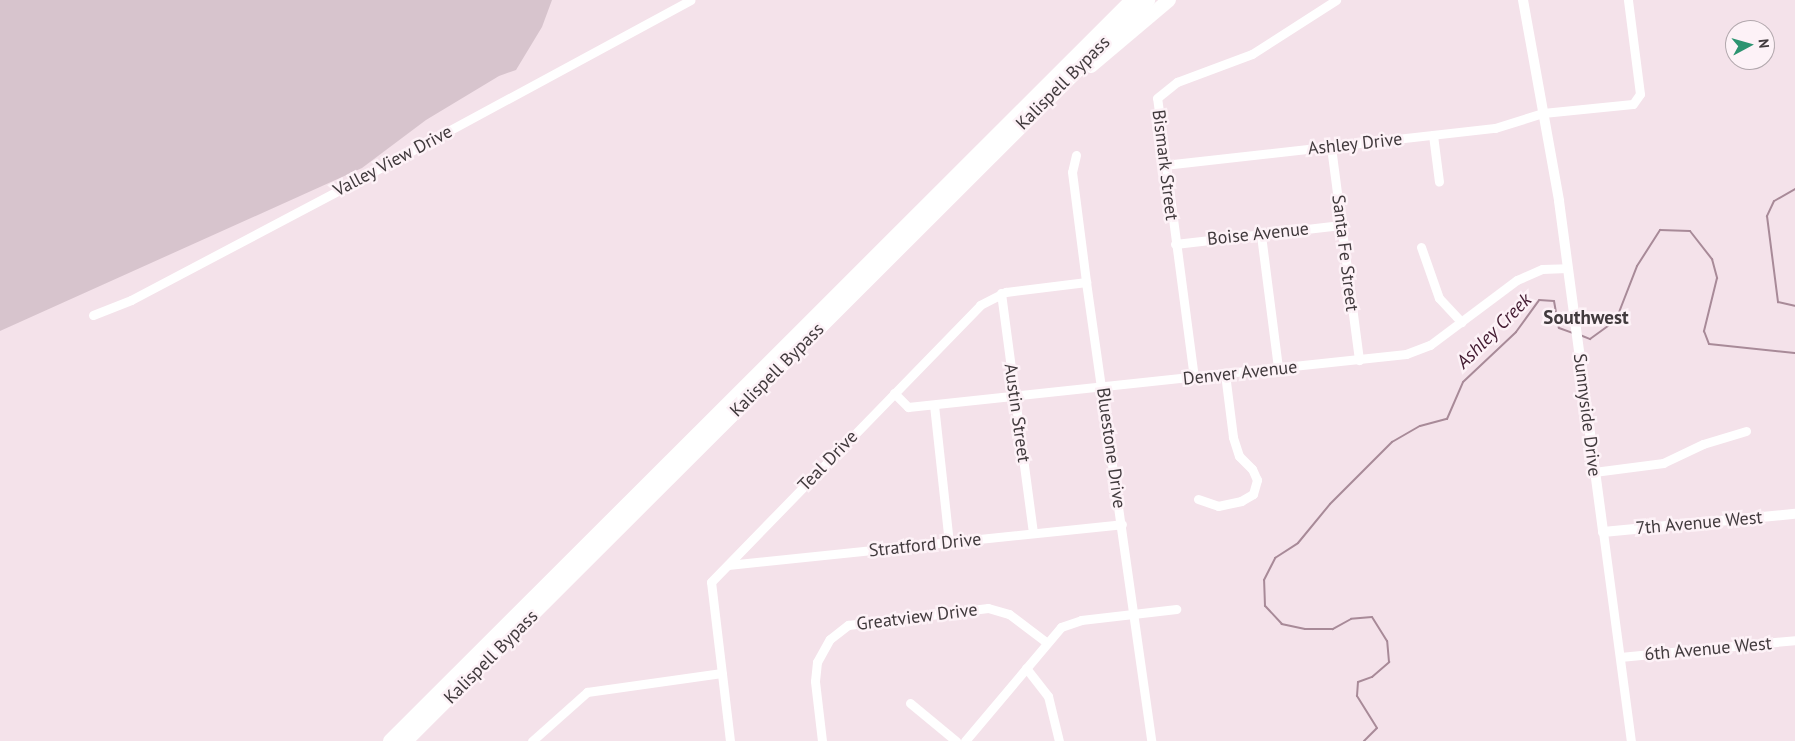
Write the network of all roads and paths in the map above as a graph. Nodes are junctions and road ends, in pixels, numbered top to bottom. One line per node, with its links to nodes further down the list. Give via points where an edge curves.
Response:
1 (690, 0): 22 (street, Valley View Drive, via 131,300)
2 (1132, 0): 49 (highway, Kalispell Bypass)
3 (1148, 0): 8 (highway, Kalispell Bypass)
4 (1169, 0): 8 (highway)
5 (1336, 0): 13 (street, Bismark Street, via 1252,54 1162,91 1156,108)
6 (1523, 0): 9 (street, Sunnyside Drive)
7 (1628, 0): 9 (street, Ashley Drive, via 1639,100 1626,105)
8 (1041, 104): 50 (highway, Kalispell Bypass)
9 (1543, 113): 10 (street, Ashley Drive, via 1495,128); 19 (street, Sunnyside Drive)
10 (1433, 135): 11 (street, Ashley Drive); 14 (street)
11 (1331, 147): 13 (street, Ashley Drive); 15 (street, Santa Fe Street)
12 (1076, 155): 20 (street, Bluestone Drive, via 1072,172)
13 (1164, 165): 17 (street, Bismark Street)
14 (1438, 182)
15 (1341, 225): 16 (street, Boise Avenue); 24 (street, Santa Fe Street)
16 (1261, 234): 17 (street, Boise Avenue); 25 (street)
17 (1175, 244): 27 (street, Bismark Street)
18 (1421, 248): 23 (street, via 1438,298)
19 (1567, 268): 23 (street, Denver Avenue, via 1542,269 1517,280); 33 (street, Sunnyside Drive)
20 (1086, 282): 21 (street, Teal Drive); 28 (street, Bluestone Drive)
21 (1001, 293): 29 (street, Teal Drive, via 972,312); 30 (street, Austin Street)
22 (93, 314)
23 (1461, 322): 24 (street, Denver Avenue, via 1422,349)
24 (1359, 360): 25 (street, Denver Avenue)
25 (1278, 368): 26 (street, Denver Avenue)
26 (1225, 374): 27 (street, Denver Avenue); 34 (street, via 1233,437 1239,456 1252,469 1257,480 1253,494 1241,501 1218,506)
27 (1194, 378): 28 (street, Denver Avenue)
28 (1102, 388): 30 (street, Denver Avenue); 36 (street, Bluestone Drive)
29 (894, 393): 31 (street, Denver Avenue, via 908,407); 40 (street, Teal Drive)
30 (1014, 398): 31 (street, Denver Avenue); 38 (street, Austin Street)
31 (934, 405): 39 (street)
32 (1746, 431): 33 (street, via 1703,444 1663,463)
33 (1594, 472): 37 (street, Sunnyside Drive)
34 (1198, 499)
35 (1795, 514): 37 (street, 7th Avenue West)
36 (1122, 524): 38 (street, Stratford Drive); 42 (street, Bluestone Drive)
37 (1603, 532): 45 (street, Sunnyside Drive)
38 (1034, 533): 39 (street, Stratford Drive)
39 (950, 542): 40 (street, Stratford Drive)
40 (728, 564): 47 (street, Teal Drive, via 711,582)
41 (1176, 609): 42 (street)
42 (1135, 614): 44 (street, via 1071,623); 57 (street, Bluestone Drive)
43 (1795, 640): 45 (street, 6th Avenue West)
44 (1046, 642): 46 (street); 53 (street, Greatview Drive, via 1008,614 988,608 848,626 830,639 817,662 815,681)
45 (1620, 657): 58 (street, Sunnyside Drive)
46 (1026, 668): 55 (street); 56 (street, via 1048,696)
47 (722, 674): 51 (street, via 587,692); 52 (street, Teal Drive)
48 (910, 703): 54 (street)
49 (390, 741)
50 (406, 741)
51 (532, 741)
52 (730, 741)
53 (822, 741)
54 (956, 741)
55 (965, 741)
56 (1059, 741)
57 (1151, 741)
58 (1631, 741)

